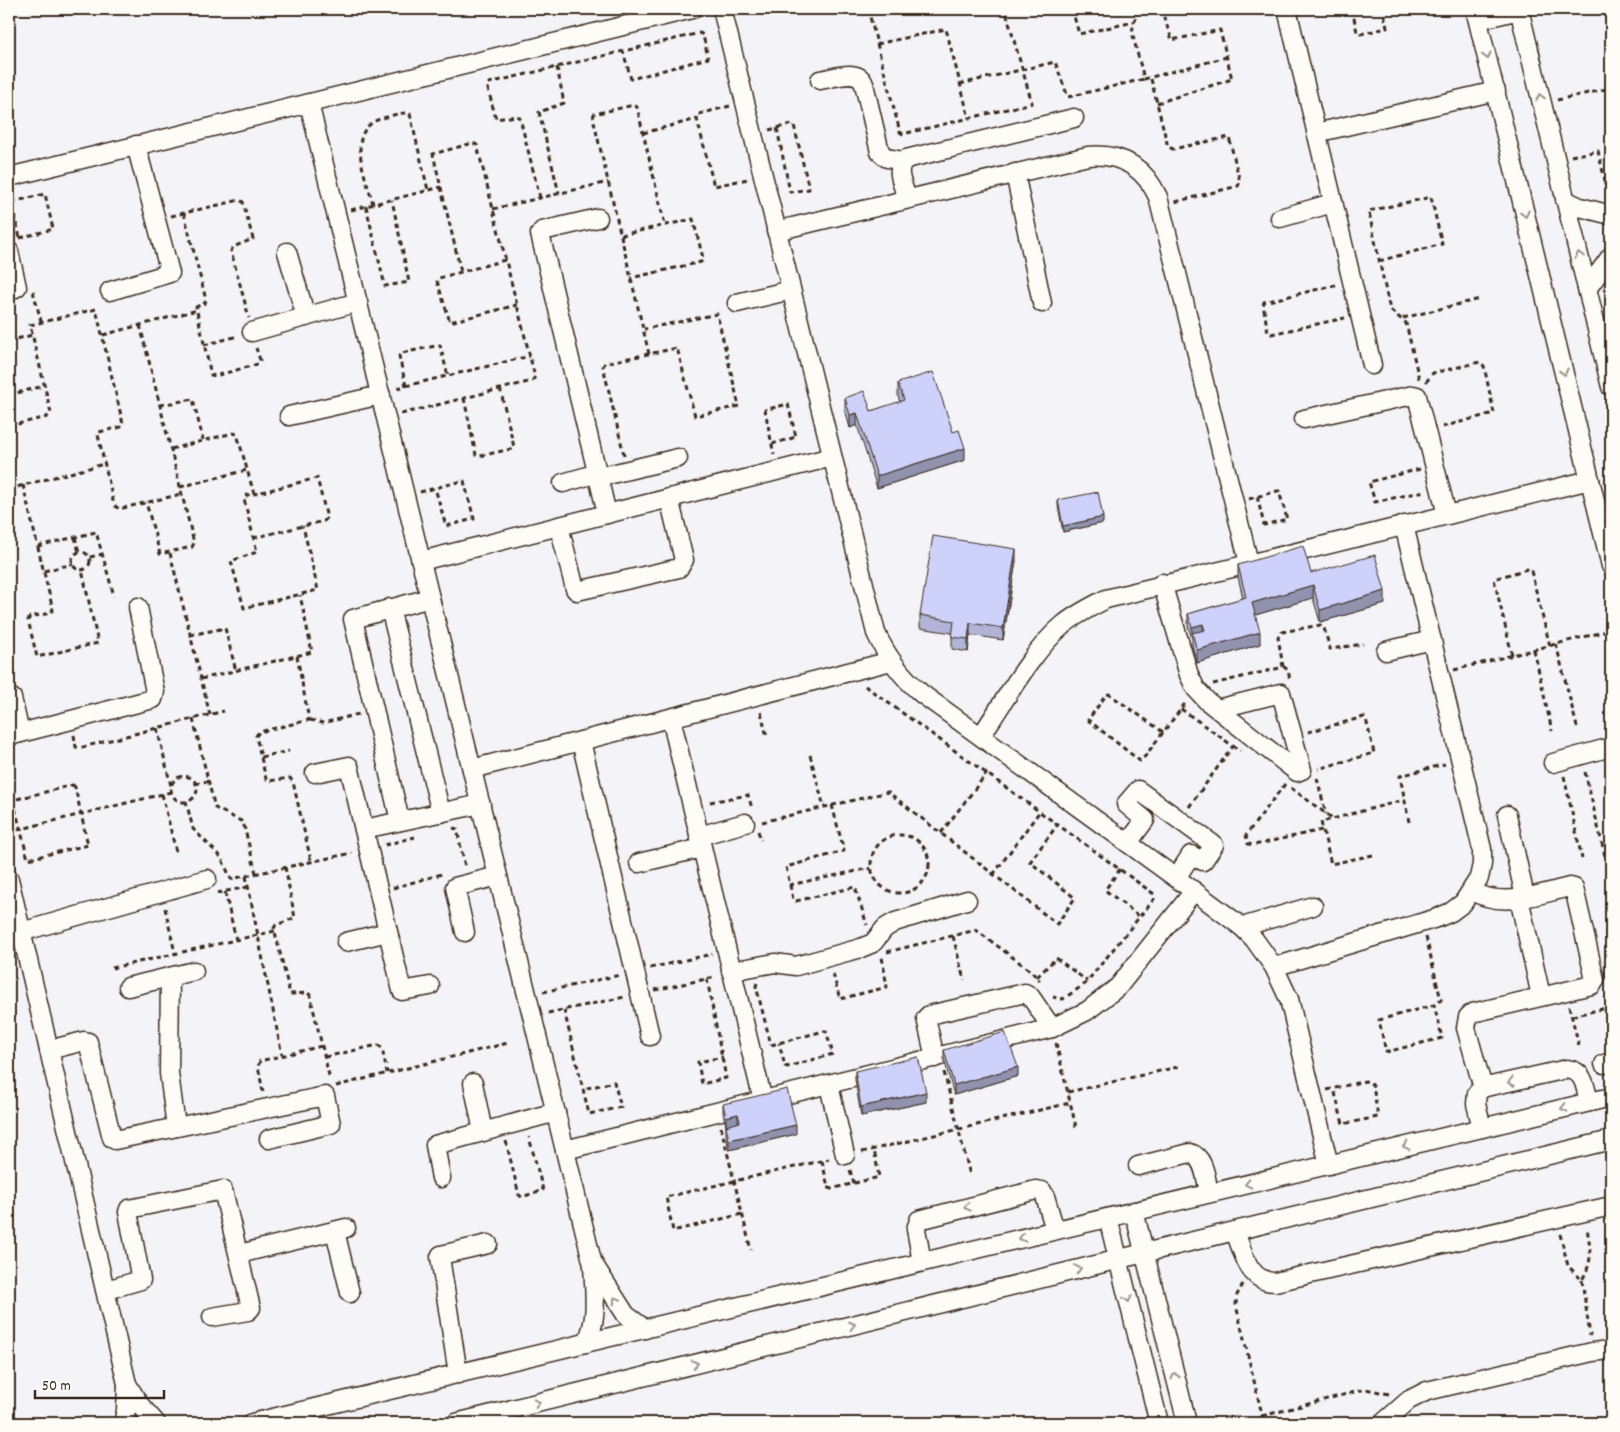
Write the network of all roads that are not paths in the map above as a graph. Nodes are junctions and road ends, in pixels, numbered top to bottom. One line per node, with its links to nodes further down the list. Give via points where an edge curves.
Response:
1 (692, 9): 8 (street)
2 (722, 9): 21 (street)
3 (1288, 9): 10 (street)
4 (1519, 9): 5 (street); 16 (street, one-way to 4)
5 (1477, 14): 7 (street, one-way to 7)
6 (820, 80): 12 (street, via 852,75 860,78 880,152 892,160)
7 (1496, 92): 10 (street); 42 (street, one-way to 42)
8 (309, 103): 11 (street); 29 (street)
9 (1074, 118): 12 (street)
10 (1316, 133): 17 (street)
11 (136, 145): 14 (street); 28 (street, via 170,274)
12 (903, 161): 15 (street, via 899,171)
13 (1015, 174): 15 (street); 31 (street); 50 (street, via 1102,155 1131,163 1152,184)
14 (9, 177)
15 (907, 199): 21 (street)
16 (1565, 200): 18 (street); 25 (street, one-way to 16)
17 (1332, 203): 20 (street); 34 (street)
18 (1611, 215)
19 (598, 218): 41 (street, via 540,234)
20 (1280, 218)
21 (776, 231): 26 (street)
22 (9, 251): 27 (street, via 17,288)
23 (287, 252): 32 (street)
24 (1611, 256): 25 (street)
25 (1587, 289): 35 (street)
26 (791, 290): 30 (street); 39 (street)
27 (9, 291)
28 (110, 291)
29 (358, 302): 32 (street); 36 (street)
30 (737, 303)
31 (1042, 303)
32 (306, 317): 33 (street)
33 (252, 332)
34 (1372, 366)
35 (1611, 387)
36 (380, 394): 37 (street); 49 (street)
37 (289, 416)
38 (1304, 419): 46 (street, via 1419,393)
39 (832, 457): 44 (street); 58 (street, via 876,633)
40 (678, 458): 41 (street)
41 (598, 475): 43 (street); 45 (street)
42 (1590, 480): 46 (street); 51 (street)
43 (563, 483)
44 (669, 498): 45 (street); 48 (street, via 684,560 680,568 577,591)
45 (607, 514): 48 (street)
46 (1447, 515): 47 (street)
47 (1404, 525): 50 (street); 56 (street)
48 (559, 526): 49 (street)
49 (421, 561): 53 (street)
50 (1249, 563): 52 (street)
51 (1611, 566)
52 (1162, 583): 60 (street, via 1189,676 1196,689); 63 (street, via 1106,599 1063,625 1045,643)
53 (430, 598): 55 (street); 67 (street)
54 (138, 607): 62 (street, via 154,697)
55 (390, 608): 70 (street); 73 (street, via 353,620)
56 (1432, 640): 57 (street); 83 (street, via 1482,849 1479,878)
57 (1386, 651)
58 (891, 661): 61 (street); 63 (street, via 922,694)
59 (12, 698): 62 (street)
60 (1217, 709): 60 (street, via 1297,772 1302,770 1281,693)
61 (671, 718): 64 (street); 75 (street)
62 (14, 734)
63 (981, 736): 76 (street)
64 (581, 741): 67 (street); 100 (street)
65 (1611, 746): 66 (street)
66 (1557, 762)
67 (472, 769): 69 (street)
68 (315, 773): 74 (street, via 348,766)
69 (481, 804): 70 (street); 78 (street)
70 (440, 813): 73 (street)
71 (1507, 815): 84 (street)
72 (750, 819): 75 (street)
73 (400, 821): 74 (street)
74 (364, 829): 89 (street)
75 (701, 842): 77 (street); 94 (street)
76 (1128, 843): 79 (street); 79 (street, via 1145,820 1126,804 1136,790 1214,846 1203,861 1191,855)
77 (639, 863)
78 (498, 876): 90 (street, via 455,887); 109 (street)
79 (1176, 878): 82 (street)
80 (9, 879): 88 (street)
81 (211, 886): 88 (street)
82 (1194, 891): 87 (street); 99 (street, via 1118,987 1087,1011)
83 (1472, 892): 84 (street, via 1496,901); 92 (street, via 1451,912)
84 (1522, 897): 98 (street); 98 (street, via 1570,887 1577,892 1595,980 1592,985)
85 (967, 900): 94 (street, via 895,922 885,928 876,951 829,957 794,966 775,963)
86 (1313, 906): 87 (street)
87 (1242, 927): 92 (street)
88 (21, 932): 101 (street)
89 (388, 932): 91 (street); 96 (street, via 402,992)
90 (465, 932)
91 (346, 942)
92 (1274, 967): 117 (street, via 1289,999)
93 (194, 971): 95 (street)
94 (732, 971): 107 (street)
95 (170, 977): 97 (street); 110 (street, via 169,1073)
96 (430, 986)
97 (128, 987)
98 (1541, 996): 105 (street, via 1477,1010 1468,1017 1466,1028)
99 (1052, 1028): 102 (street); 102 (street, via 1030,996 1025,994 930,1015 926,1018)
100 (650, 1036)
101 (49, 1050): 110 (street, via 88,1042 113,1140); 132 (street)
102 (938, 1057): 104 (street)
103 (473, 1083): 112 (street)
104 (829, 1084): 107 (street); 116 (street)
105 (1483, 1088): 108 (street, one-way to 105, via 1582,1077 1575,1070); 111 (street, via 1476,1098)
106 (1611, 1097): 108 (street)
107 (763, 1101): 115 (street)
108 (1589, 1102): 111 (street, one-way to 111)
109 (556, 1112): 112 (street); 115 (street)
110 (176, 1127): 113 (street, via 324,1095 330,1124)
111 (1482, 1128): 117 (street, one-way to 117)
112 (483, 1132): 119 (street, via 435,1145)
113 (269, 1139)
114 (1611, 1140): 125 (street)
115 (565, 1150): 131 (street)
116 (845, 1156)
117 (1329, 1165): 120 (street, one-way to 120)
118 (1138, 1166): 120 (street, via 1190,1153 1201,1163)
119 (441, 1178)
120 (1210, 1193): 122 (street)
121 (1611, 1206): 125 (street, via 1275,1282 1264,1281 1251,1270)
122 (1134, 1211): 123 (street); 127 (street)
123 (1108, 1218): 124 (street); 129 (street)
124 (1055, 1230): 130 (street, one-way to 130); 130 (street, one-way to 130, via 1045,1196 1036,1190 918,1220 916,1229)
125 (1236, 1231): 127 (street)
126 (488, 1244): 138 (street, via 440,1256)
127 (1144, 1253): 129 (street); 145 (street, one-way to 127)
128 (239, 1254): 132 (street, via 223,1190 130,1209 141,1278); 133 (street, via 340,1230); 134 (street, via 250,1310)
129 (1118, 1259): 143 (street, one-way to 129); 144 (street, one-way to 144)
130 (922, 1262): 135 (street)
131 (593, 1265): 135 (street, one-way to 131, via 626,1315); 136 (street, via 594,1316)
132 (106, 1290): 139 (street)
133 (350, 1293)
134 (212, 1317)
135 (645, 1329): 136 (street)
136 (586, 1343): 138 (street)
137 (1611, 1350): 146 (street, via 1427,1391 1409,1400)
138 (458, 1374): 142 (street)
139 (127, 1384): 140 (street); 141 (street)
140 (123, 1423)
141 (156, 1423)
142 (252, 1423)
143 (456, 1423)
144 (1159, 1423)
145 (1187, 1423)
146 (1383, 1423)

